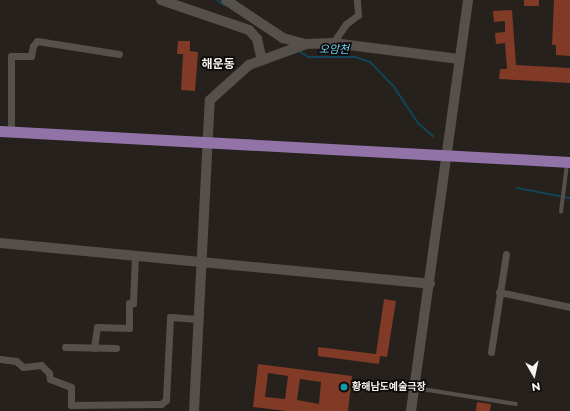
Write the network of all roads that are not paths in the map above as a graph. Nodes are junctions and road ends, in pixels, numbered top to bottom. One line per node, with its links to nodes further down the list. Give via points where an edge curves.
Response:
1 (161, 0): 5 (street)
2 (226, 0): 7 (street, via 284,38)
3 (357, 0): 6 (street, via 358,15 346,24)
4 (468, 0): 9 (street)
5 (181, 3): 10 (street, via 249,30 257,39)
6 (332, 43): 7 (street); 9 (street)
7 (303, 45): 10 (street)
8 (119, 54): 12 (street, via 37,41 31,56 11,56)
9 (459, 59): 14 (street)
10 (262, 60): 13 (street, via 249,65 210,100)
11 (0, 131): 12 (main road)
12 (12, 132): 13 (main road)
13 (209, 143): 14 (main road); 20 (street)
14 (446, 156): 15 (main road); 21 (street)
15 (568, 162): 16 (lane)
16 (561, 212)
17 (0, 243): 19 (street)
18 (506, 254): 22 (street)
19 (135, 256): 20 (street); 26 (street, via 133,303 128,303 129,328 96,327)
20 (202, 263): 21 (street); 24 (street)
21 (430, 284): 30 (street)
22 (499, 292): 23 (street); 28 (street)
23 (570, 307)
24 (199, 319): 29 (street, via 170,317 166,400 161,404 71,405 71,387 66,382 50,380 49,373 41,365 23,367 16,361); 32 (street)
25 (65, 347): 26 (street)
26 (94, 348): 27 (street)
27 (116, 348)
28 (491, 352)
29 (0, 359)
30 (415, 388): 31 (lane); 33 (street)
31 (516, 404)
32 (194, 411)
33 (411, 411)

